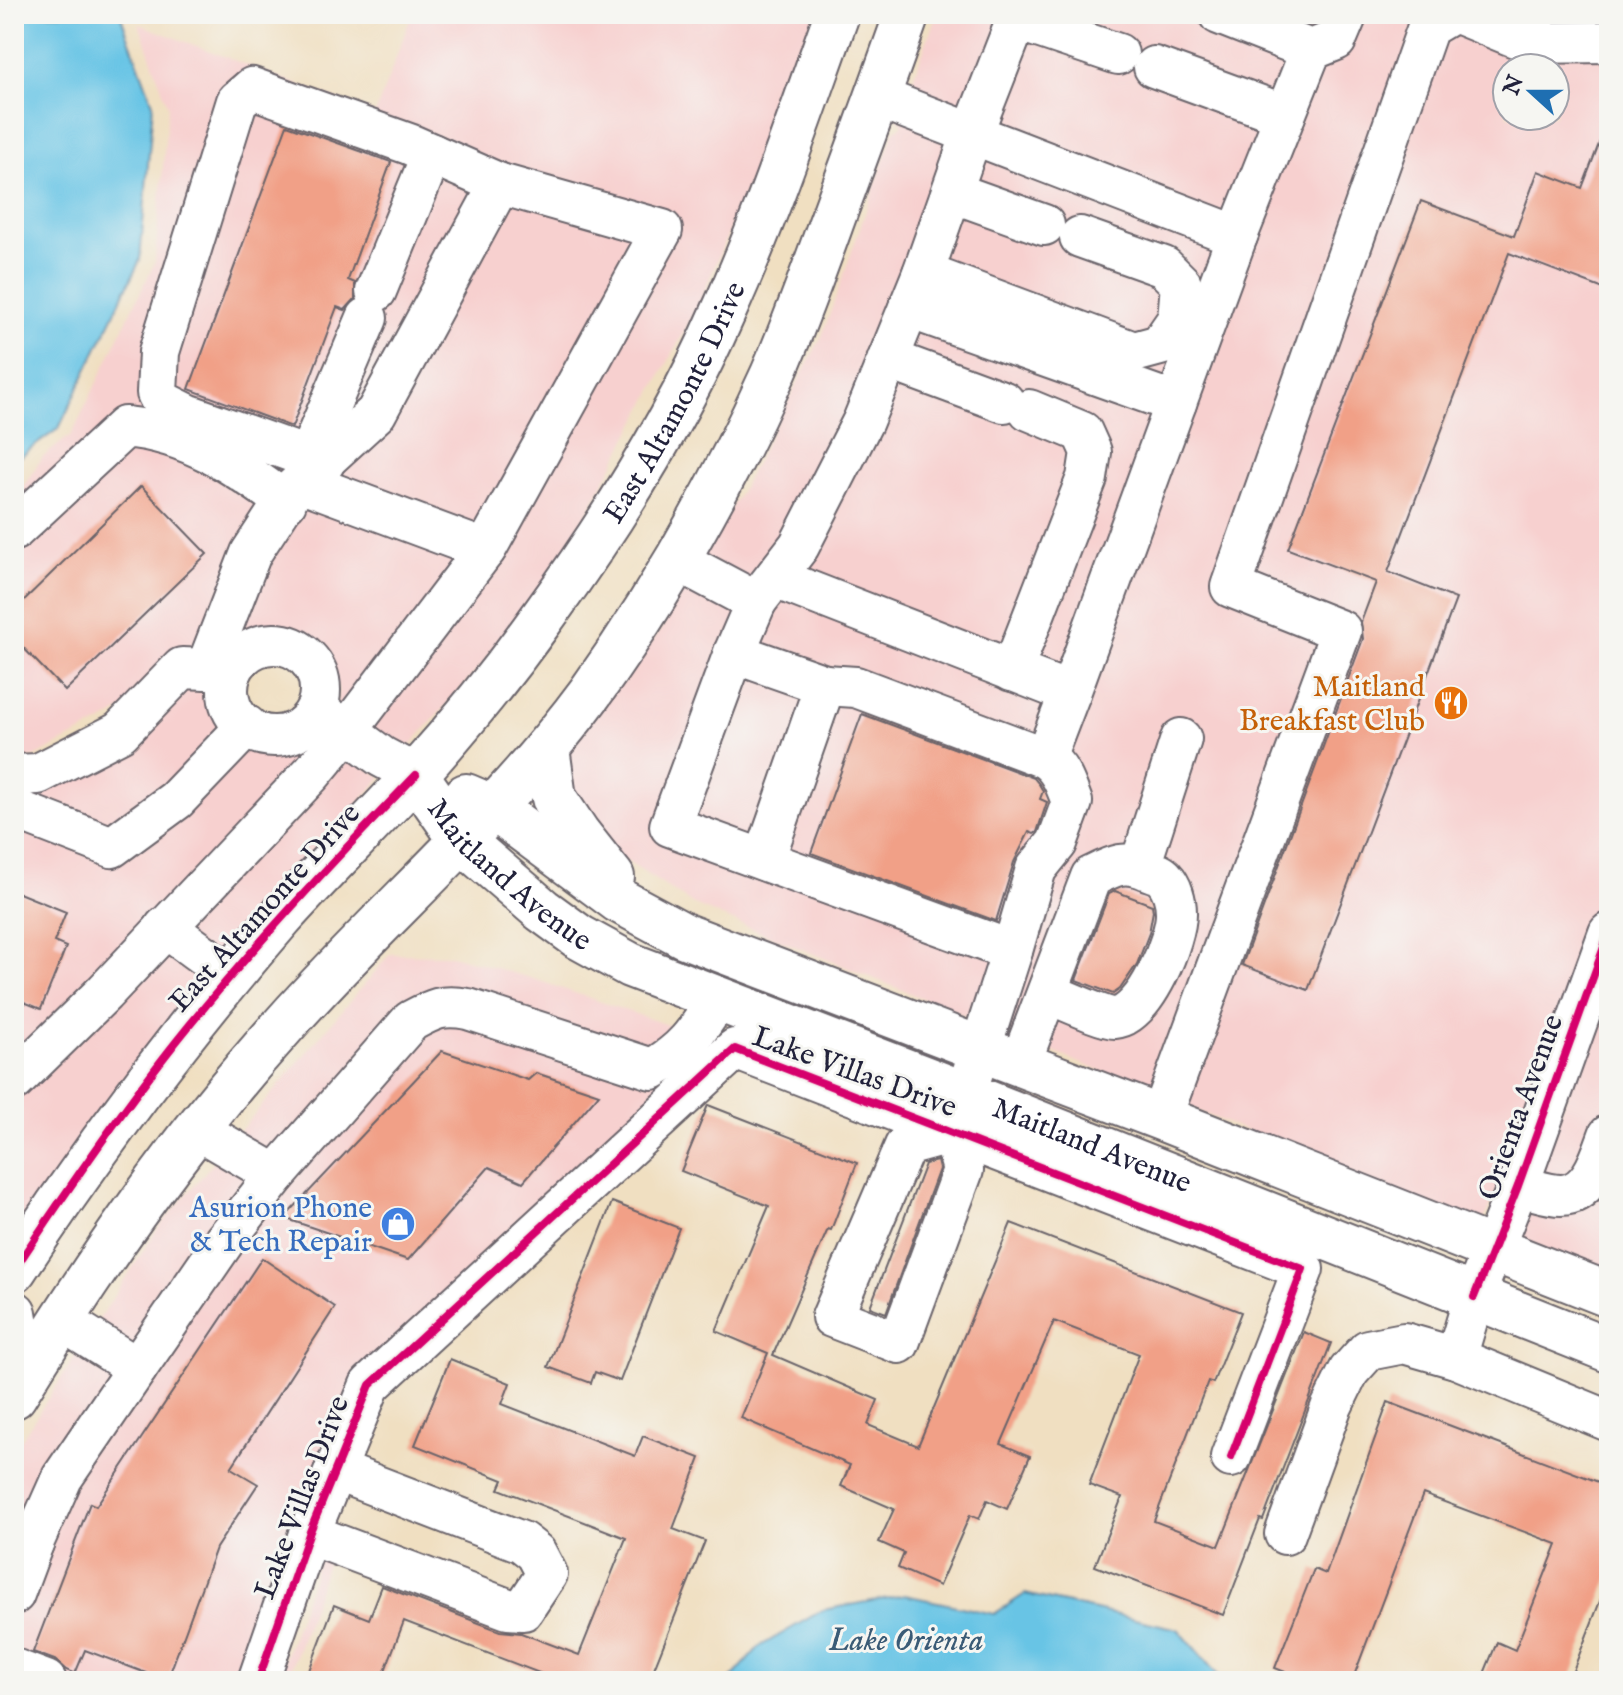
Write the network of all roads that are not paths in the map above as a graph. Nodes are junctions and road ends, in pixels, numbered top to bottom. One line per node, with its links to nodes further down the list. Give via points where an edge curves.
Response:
1 (907, 14): 10 (main road)
2 (1219, 14): 9 (street)
3 (1347, 14): 9 (street, via 1336,40)
4 (1450, 14): 52 (street, via 1428,27 1231,587 1341,631)
5 (1459, 14): 8 (street, via 1530,43)
6 (836, 17): 10 (main road, via 846,72); 34 (main road, East Altamonte Drive, via 743,266 678,406 546,614)
7 (1018, 17): 11 (street); 12 (street)
8 (1609, 42)
9 (1311, 50): 11 (street, Lake Villas Drive)
10 (877, 97): 12 (street); 23 (main road, via 775,370 708,509)
11 (1285, 115): 16 (street, Lake Villas Drive)
12 (972, 134): 15 (street); 16 (street)
13 (432, 154): 14 (street); 20 (street); 20 (street, via 252,88 237,101 159,352 157,393 161,401)
14 (500, 184): 20 (street, via 376,413); 22 (street, via 662,230)
15 (952, 192): 17 (street); 17 (street, via 1164,267 1181,284 1178,319 1160,345 1134,352)
16 (1237, 236): 19 (street, Lake Villas Drive)
17 (916, 290): 18 (street); 19 (street)
18 (888, 359): 24 (street, via 863,421 799,546); 27 (street, via 1082,432 1091,452 1087,478)
19 (1176, 403): 29 (street, Lake Villas Drive)
20 (305, 476): 21 (street, via 125,427); 22 (street); 26 (street, via 251,553)
21 (14, 530)
22 (485, 550): 30 (street)
23 (677, 560): 24 (street); 33 (main road, via 614,659)
24 (765, 590): 25 (street); 27 (street)
25 (734, 653): 28 (street); 39 (street, via 670,826)
26 (219, 669): 30 (street, via 258,646 294,647 318,673); 31 (street, via 230,706); 35 (street, via 182,668 120,732 38,774)
27 (1012, 671): 29 (street)
28 (825, 685): 37 (street, via 856,687); 39 (street)
29 (1070, 693): 37 (street, Lake Villas Drive)
30 (332, 720): 31 (street, via 273,736); 34 (street); 41 (street, via 312,773)
31 (247, 726): 35 (street, via 176,800 112,847)
32 (1181, 739): 40 (street)
33 (547, 748): 36 (main road); 43 (main road, via 554,798 578,834 612,878)
34 (416, 775): 36 (main road, Maitland Avenue); 38 (main road, Maitland Avenue); 45 (main road, East Altamonte Drive)
35 (16, 777)
36 (494, 808): 38 (main road); 43 (main road, Maitland Avenue, via 618,900)
37 (1047, 809): 44 (street, Lake Villas Drive)
38 (462, 841): 47 (main road, Maitland Avenue, via 579,937 630,965); 53 (main road, via 326,979)
39 (764, 860): 44 (street)
40 (1140, 866): 46 (street, via 1119,863 1091,877); 46 (street, via 1164,877 1176,912 1174,931 1140,1005 1114,1018)
41 (165, 927): 45 (street); 49 (street, via 104,993)
42 (1609, 933): 56 (street, Orienta Avenue)
43 (685, 936): 48 (main road, Maitland Avenue)
44 (1012, 951): 48 (street, Lake Villas Drive)
45 (232, 976): 57 (main road, East Altamonte Drive, via 159,1064)
46 (1047, 993): 50 (street)
47 (718, 999): 51 (main road, Maitland Avenue); 55 (street, via 675,1056 652,1069 468,1009 449,1005 431,1010 411,1021)
48 (979, 1048): 50 (main road, Maitland Avenue); 51 (street, Lake Villas Drive)
49 (23, 1060)
50 (1020, 1064): 52 (main road, Maitland Avenue)
51 (959, 1113): 51 (street, Lake Villas Drive, via 905,1146 832,1317 899,1343 963,1170); 61 (main road, Maitland Avenue); 70 (street, Lake Villas Drive, via 1303,1269); 71 (street, Lake Villas Drive, via 735,1049 370,1385)
52 (1161, 1118): 58 (main road, Maitland Avenue)
53 (197, 1129): 55 (street); 63 (main road)
54 (1609, 1135): 56 (street, via 1587,1181 1575,1192 1561,1195)
55 (276, 1175): 66 (street)
56 (1518, 1186): 58 (street, Orienta Avenue)
57 (60, 1200): 59 (main road, East Altamonte Drive); 63 (main road, via 56,1281)
58 (1492, 1248): 60 (main road, Maitland Avenue); 61 (street, Orienta Avenue)
59 (14, 1270)
60 (1609, 1295)
61 (1474, 1297): 64 (main road, Maitland Avenue); 65 (street, Orienta Avenue)
62 (14, 1313): 67 (main road, via 20,1348)
63 (61, 1320): 66 (street); 68 (main road)
64 (1609, 1350)
65 (1456, 1358): 69 (street); 73 (street, via 1404,1343 1368,1350 1349,1371 1331,1408)
66 (137, 1368): 74 (street)
67 (14, 1386)
68 (14, 1396)
69 (1609, 1421)
70 (1231, 1457)
71 (335, 1470): 72 (street, Lake Villas Drive); 72 (street, via 522,1542 536,1553 547,1574 523,1610 508,1609)
72 (309, 1534): 78 (street, Lake Villas Drive)
73 (1285, 1534)
74 (23, 1539): 75 (street)
75 (14, 1594)
76 (14, 1669): 77 (street)
77 (46, 1681)
78 (258, 1681)

